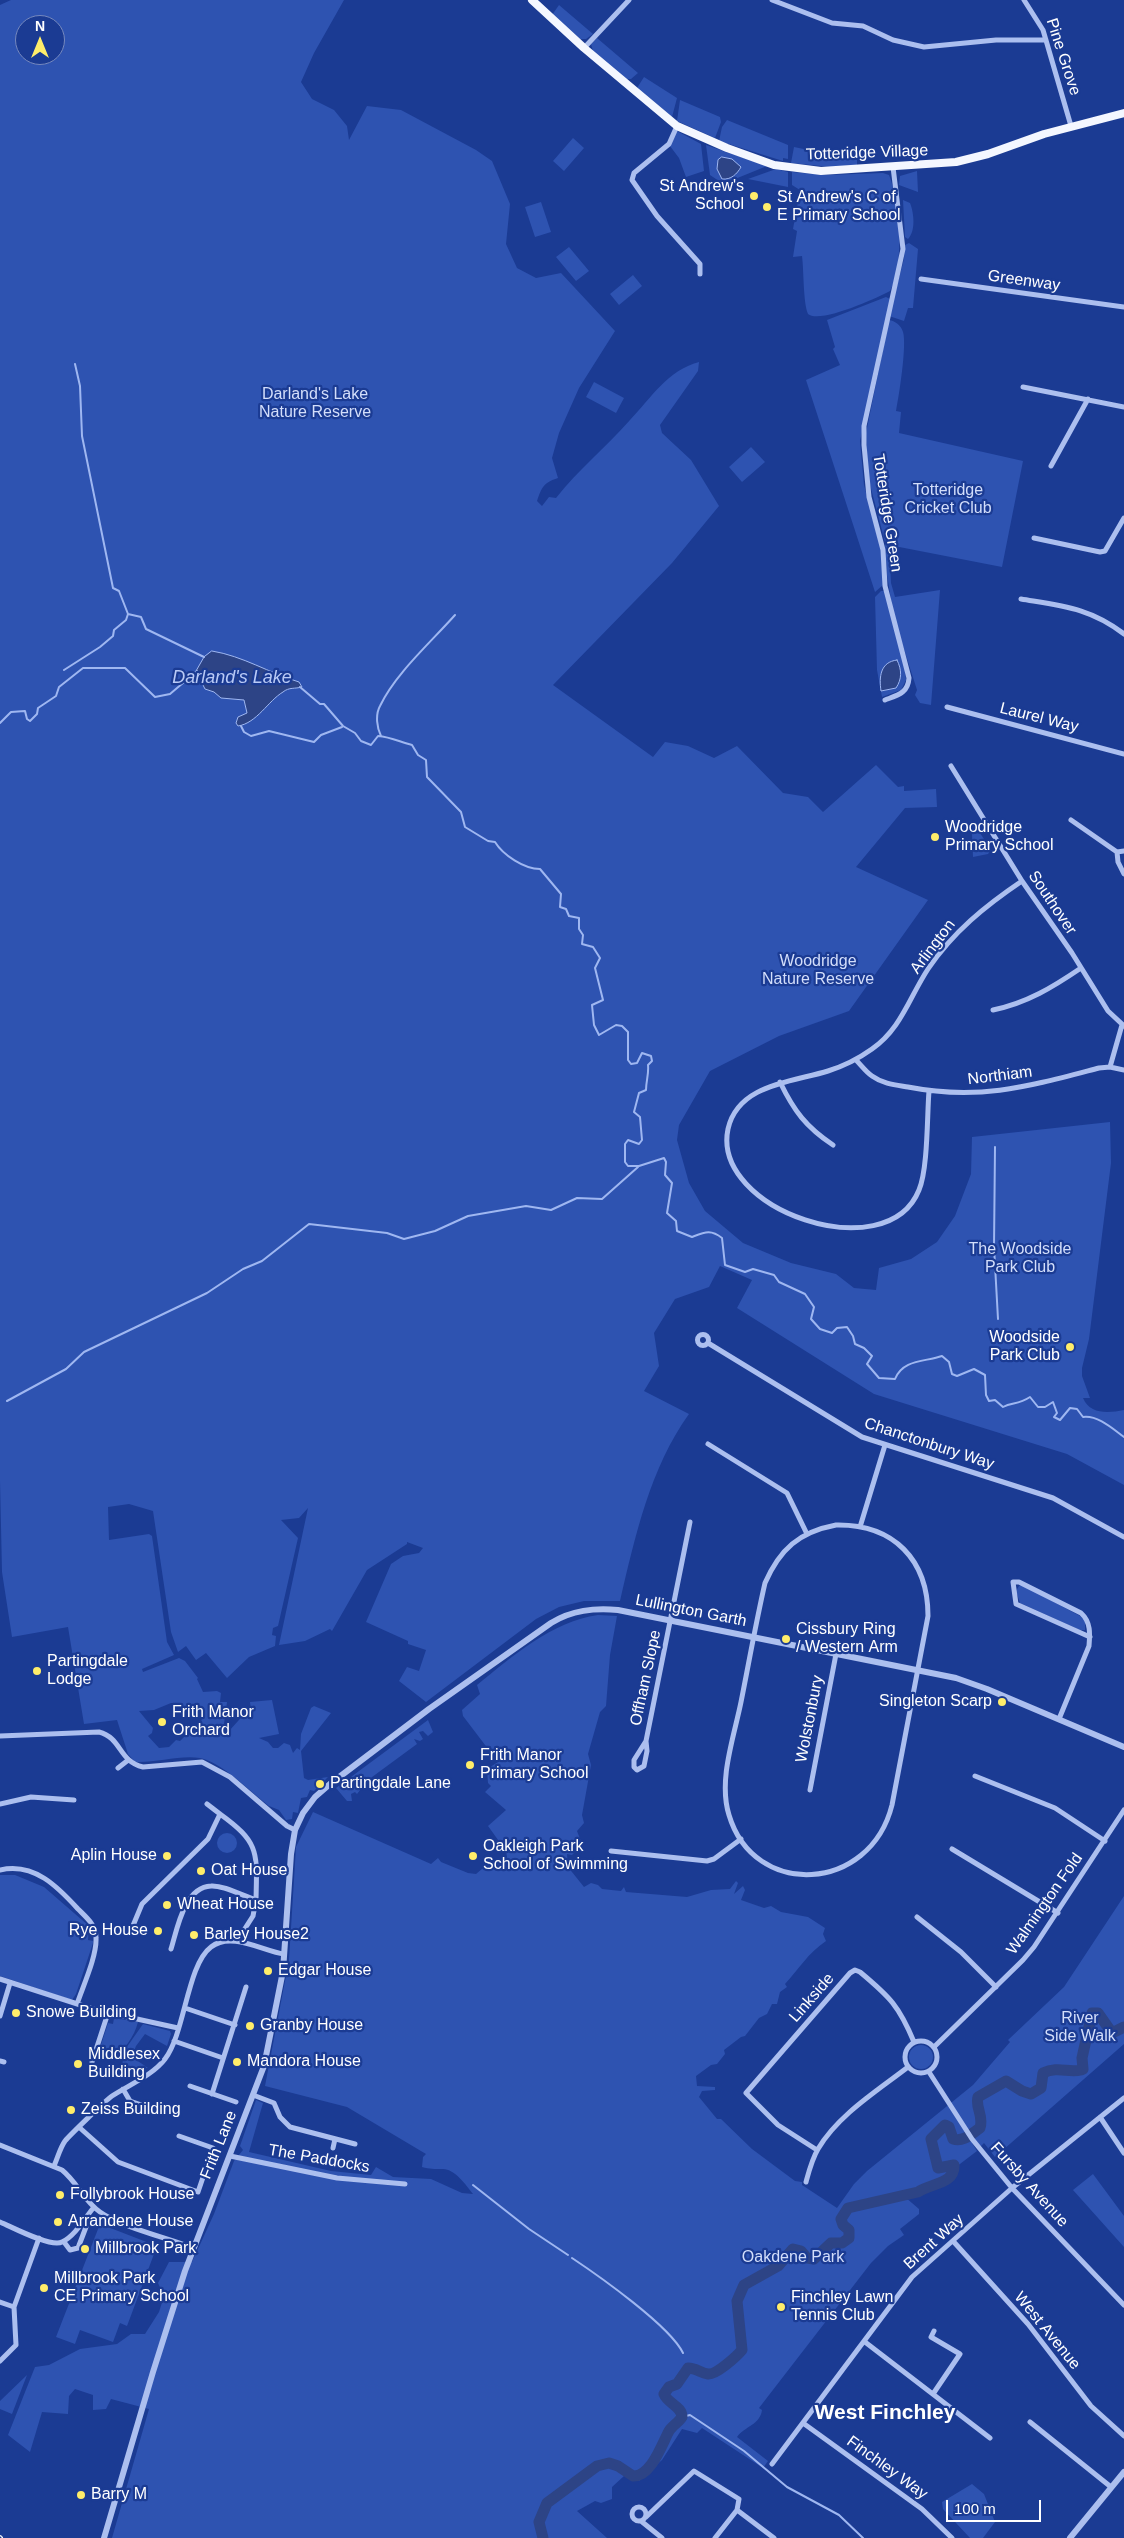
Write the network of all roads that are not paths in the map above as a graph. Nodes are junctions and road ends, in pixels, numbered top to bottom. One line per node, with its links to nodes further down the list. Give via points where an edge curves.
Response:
1 (532, 0): 6 (main road, Totteridge Village)
2 (629, 0): 6 (street)
3 (772, 0): 5 (street, via 832,23 863,26 893,40 924,47 996,40)
4 (1024, 0): 5 (street, Pine Grove, via 1038,18)
5 (1046, 40): 9 (street, Pine Grove)
6 (584, 48): 8 (main road, Totteridge Village)
7 (1124, 113): 9 (main road, Totteridge Village)
8 (677, 126): 10 (main road, Totteridge Village, via 774,164 822,171); 11 (street, via 669,144 634,173 632,180 657,216 700,264)
9 (1071, 126): 10 (main road, Totteridge Village, via 974,159)
10 (893, 167): 22 (street, Totteridge Green, via 903,248 864,426 869,497 881,544 885,586 909,678 904,692)
11 (700, 274)
12 (921, 279): 13 (street, Greenway)
13 (1124, 307)
14 (1023, 387): 15 (street)
15 (1088, 398): 16 (street); 17 (street)
16 (1124, 407)
17 (1051, 466)
18 (1124, 518): 19 (street, via 1105,551)
19 (1034, 538)
20 (1022, 599): 21 (street, via 1080,609 1108,622)
21 (1124, 634)
22 (885, 700)
23 (947, 707): 24 (street, Laurel Way)
24 (1124, 754)
25 (951, 766): 30 (street, Southover)
26 (1071, 820): 28 (street)
27 (1124, 851): 28 (street)
28 (1117, 852): 29 (street)
29 (1124, 874)
30 (1022, 881): 31 (street, Southover); 34 (street, Arlington, via 981,909 953,937 928,970 896,1028)
31 (1081, 968): 32 (street, via 1016,1005); 33 (street, Southover, via 1108,1011)
32 (993, 1010)
33 (1123, 1025): 35 (street, Southover)
34 (856, 1060): 37 (street, Arlington, via 827,1071); 38 (street, Northiam, via 871,1076 883,1082)
35 (1110, 1067): 36 (street, Northiam); 38 (street, Northiam, via 1025,1087 973,1094)
36 (1124, 1070)
37 (780, 1082): 38 (street, Arlington, via 755,1094 732,1118 727,1139 730,1157 736,1170 759,1195 789,1215 843,1228 865,1226 896,1217 920,1190); 39 (street, via 797,1114)
38 (928, 1091)
39 (833, 1145)
40 (708, 1343): 42 (street, Chanctonbury Way, via 840,1426)
41 (708, 1444): 45 (street, via 787,1493)
42 (884, 1445): 44 (street); 46 (street, Chanctonbury Way, via 1054,1498)
43 (690, 1522): 47 (street, Offham Slope)
44 (860, 1527): 45 (street, via 836,1525); 51 (street, via 896,1543 908,1553 923,1576 928,1594 928,1616)
45 (807, 1534): 48 (street, via 774,1563 765,1583)
46 (1124, 1537)
47 (671, 1621): 48 (street, Lullington Garth); 54 (street, Offham Slope); 64 (street, Lullington Garth, via 600,1609 560,1617 386,1741 323,1790)
48 (753, 1637): 50 (street, Lullington Garth); 67 (street, via 726,1777 728,1815)
49 (1090, 1637): 49 (street, via 1016,1604 1014,1582 1081,1613 1088,1620); 52 (street)
50 (836, 1654): 51 (street, Lullington Garth); 59 (street, Wolstonbury)
51 (918, 1670): 52 (street, Lullington Garth, via 987,1689); 67 (street, via 889,1815 880,1836 865,1854 826,1873 800,1874 763,1860)
52 (1059, 1719): 55 (street, Lullington Garth)
53 (0, 1736): 56 (street, via 99,1732 110,1735)
54 (646, 1741): 54 (street, Offham Slope, via 644,1766 638,1770 634,1767 634,1760)
55 (1124, 1747)
56 (127, 1761): 57 (street); 66 (street, via 143,1767 202,1762 230,1777)
57 (118, 1768)
58 (975, 1776): 68 (street, via 1055,1808)
59 (810, 1790)
60 (74, 1800): 61 (street, via 31,1797)
61 (0, 1804)
62 (207, 1804): 65 (street)
63 (1124, 1810): 68 (street, Walmington Fold)
64 (303, 1812): 66 (street, Frith Lane)
65 (220, 1814): 72 (street, via 239,1828 254,1847); 75 (street, via 208,1839 142,1904)
66 (295, 1830): 78 (street, Frith Lane, via 290,1854)
67 (741, 1839): 70 (street, via 707,1861)
68 (1105, 1841): 73 (street, Walmington Fold)
69 (952, 1849): 73 (street)
70 (611, 1851)
71 (0, 1870): 83 (street, via 15,1869 40,1875 57,1887 95,1927 96,1939)
72 (256, 1900): 76 (street, via 253,1916); 77 (street, via 213,1886 202,1889 187,1904)
73 (1058, 1913): 82 (street, Walmington Fold, via 1024,1960)
74 (917, 1917): 82 (street, via 961,1952)
75 (132, 1928)
76 (237, 1941): 78 (street); 84 (street, via 209,1948 200,1962)
77 (171, 1949)
78 (284, 1954): 99 (street, Frith Lane, via 275,2020)
79 (0, 1980): 80 (street)
80 (10, 1983): 83 (street); 86 (street)
81 (246, 1987): 87 (street)
82 (996, 1987): 91 (street, Walmington Fold)
83 (77, 2004): 85 (street)
84 (185, 2008): 87 (street); 88 (street)
85 (108, 2013): 88 (street); 93 (street)
86 (0, 2016)
87 (235, 2025): 92 (street)
88 (178, 2028): 89 (street)
89 (174, 2041): 92 (street); 97 (street, via 158,2067)
90 (914, 2042): 91 (street, via 924,2041); 94 (street, via 905,2053); 110 (street, Linkside, via 891,1998 855,1970 850,1973 743,2093 778,2125)
91 (934, 2047): 95 (street, via 937,2060)
92 (223, 2058): 98 (street)
93 (92, 2062)
94 (908, 2067): 95 (street, via 920,2074); 110 (street, via 839,2123)
95 (929, 2072): 116 (street, Fursby Avenue, via 972,2139)
96 (190, 2086): 98 (street)
97 (123, 2089): 102 (street, via 130,2101); 104 (street, via 109,2098)
98 (212, 2094): 101 (street)
99 (254, 2095): 106 (street, via 274,2103 280,2117 290,2127); 112 (street, Frith Lane)
100 (1124, 2098): 103 (street, Brent Way)
101 (236, 2102)
102 (148, 2107)
103 (1100, 2117): 111 (street); 116 (street, Brent Way)
104 (80, 2128): 105 (street, via 118,2162 198,2192 213,2148); 113 (street, via 66,2140)
105 (179, 2136)
106 (335, 2139): 107 (street); 109 (street)
107 (355, 2144)
108 (0, 2145): 113 (street)
109 (333, 2148)
110 (817, 2150): 114 (street)
111 (1124, 2153)
112 (230, 2156): 115 (street, The Paddocks, via 337,2178); 123 (street, Frith Lane)
113 (54, 2166): 117 (street, via 70,2176)
114 (806, 2182)
115 (405, 2184)
116 (1012, 2188): 121 (street, Brent Way); 125 (street, Fursby Avenue)
117 (94, 2207): 118 (street); 123 (street, via 118,2220)
118 (85, 2218): 122 (street); 122 (street, via 86,2227 78,2248 70,2250)
119 (0, 2222): 120 (street)
120 (39, 2238): 122 (street, via 54,2244); 126 (street)
121 (953, 2241): 128 (street, Brent Way, via 912,2277); 133 (street, West Avenue, via 1028,2324 1090,2406)
122 (64, 2242)
123 (193, 2248): 141 (street, Frith Lane)
124 (0, 2302): 126 (street)
125 (1124, 2306)
126 (14, 2307): 129 (street, via 16,2345)
127 (934, 2331): 130 (street, via 931,2337 960,2354)
128 (865, 2342): 130 (street); 132 (street, Brent Way)
129 (0, 2361)
130 (932, 2394): 134 (street)
131 (1030, 2422): 137 (street)
132 (803, 2423): 135 (street, Brent Way); 145 (street, Finchley Way, via 922,2509)
133 (1124, 2436)
134 (990, 2438)
135 (772, 2464)
136 (1124, 2472): 137 (street)
137 (1111, 2487): 146 (street)
138 (737, 2510): 139 (street, via 739,2499 694,2471); 143 (street); 144 (street)
139 (646, 2516): 140 (street); 140 (street, via 644,2508 634,2508 632,2517)
140 (641, 2521): 142 (street)
141 (104, 2538)
142 (662, 2538)
143 (714, 2538)
144 (774, 2538)
145 (952, 2538)
146 (1070, 2538)

